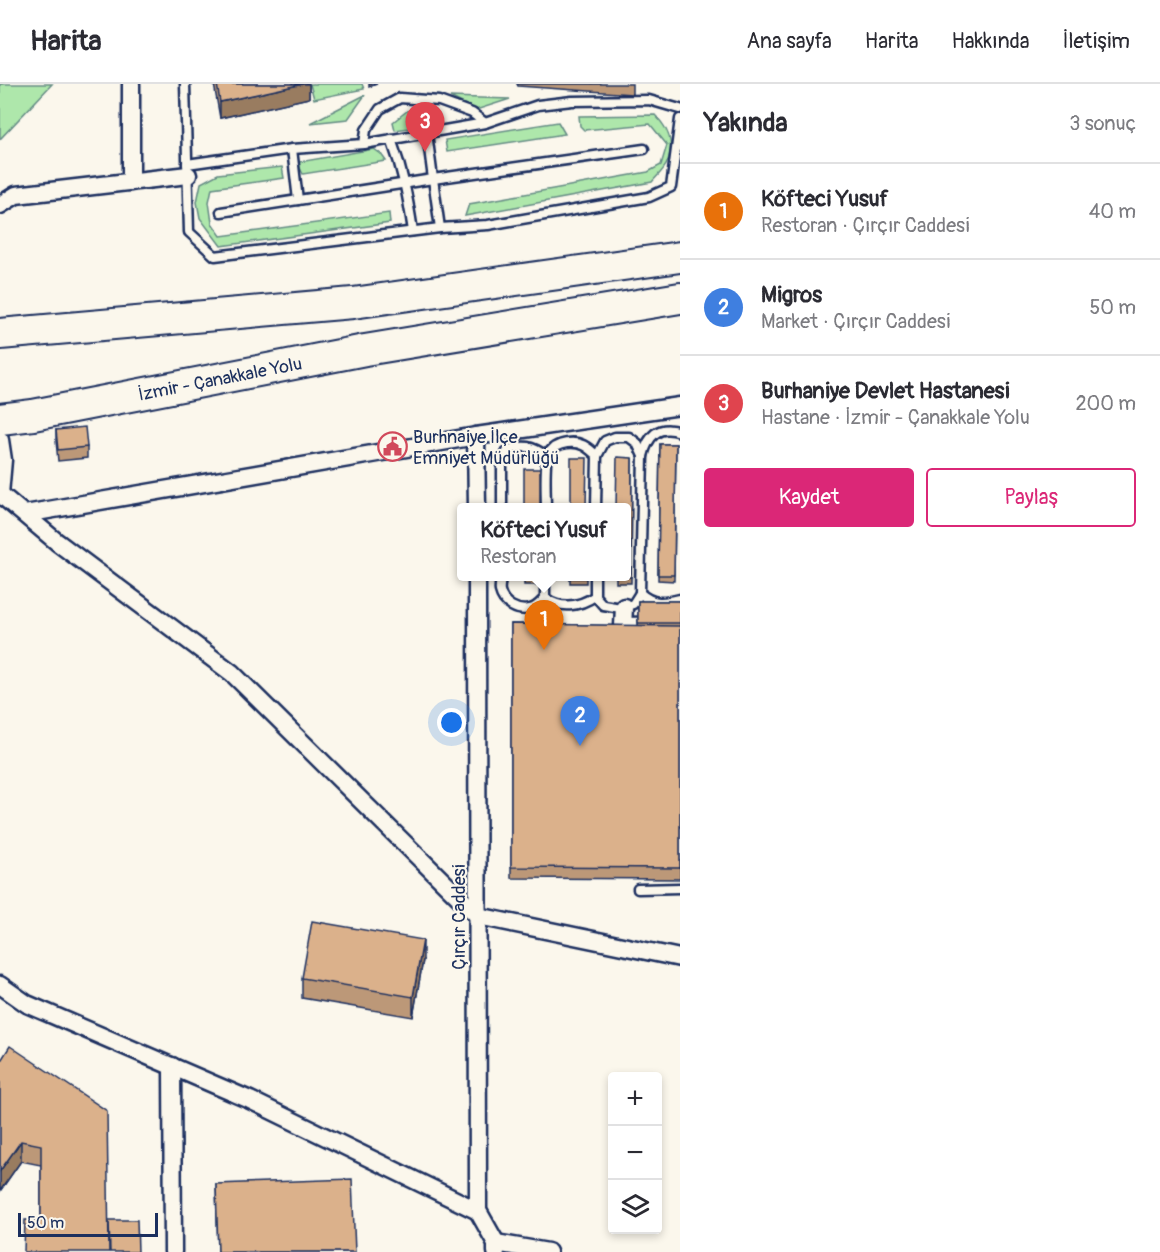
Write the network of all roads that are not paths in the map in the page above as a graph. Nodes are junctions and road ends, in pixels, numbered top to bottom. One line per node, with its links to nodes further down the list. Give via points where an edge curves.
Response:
1 (131, 84): 13 (street)
2 (185, 84): 11 (lane)
3 (680, 109): 5 (lane, via 649,100 572,101 538,105)
4 (680, 119): 18 (lane, via 671,187 649,197 488,225)
5 (485, 123): 6 (lane); 8 (lane, via 472,113 439,101 400,98 380,109 366,130)
6 (427, 133): 7 (lane); 12 (lane)
7 (391, 139): 8 (lane); 14 (lane)
8 (364, 144): 9 (lane)
9 (292, 149): 11 (lane); 15 (lane)
10 (644, 149): 12 (lane)
11 (188, 169): 13 (street); 19 (lane, via 189,232 215,256)
12 (433, 179): 14 (lane); 18 (lane)
13 (132, 182): 16 (street, via 16,195)
14 (405, 183): 15 (lane); 19 (lane)
15 (298, 200): 17 (lane)
16 (0, 206)
17 (221, 212)
18 (440, 228): 19 (lane)
19 (412, 231)
20 (680, 257): 22 (highway, via 353,303)
21 (680, 298): 24 (highway, İzmir - Çanakkale Yolu, via 354,352)
22 (0, 334)
23 (680, 406): 26 (street)
24 (0, 419)
25 (680, 432): 30 (lane, via 666,429 654,433)
26 (476, 436): 32 (street); 36 (street)
27 (0, 440): 31 (street)
28 (546, 456): 29 (lane, via 555,446 570,442 580,443); 33 (lane, via 528,447 507,450 502,461); 34 (lane)
29 (597, 456): 30 (lane, via 605,441 615,436 629,437); 35 (lane)
30 (643, 456): 41 (lane)
31 (0, 494): 36 (street)
32 (477, 503)
33 (502, 503)
34 (546, 503)
35 (596, 503)
36 (25, 514): 49 (street, via 232,673)
37 (477, 581): 49 (street, Çırçır Caddesi)
38 (501, 581): 43 (lane, via 500,591 506,603 517,609 536,607)
39 (545, 581): 43 (lane)
40 (595, 581): 42 (lane)
41 (640, 593): 44 (lane, via 655,602); 45 (lane, via 633,604)
42 (595, 596): 43 (lane, via 584,603 568,605 554,604); 45 (lane, via 603,604)
43 (545, 598)
44 (680, 599)
45 (624, 607): 46 (street, via 623,626)
46 (673, 632)
47 (680, 888): 48 (lane)
48 (638, 890)
49 (478, 916): 50 (street); 53 (street, Çırçır Caddesi)
50 (680, 958)
51 (0, 985): 52 (street, via 27,1004)
52 (172, 1066): 53 (street); 55 (street)
53 (477, 1211): 54 (street)
54 (496, 1248): 56 (street)
55 (173, 1252)
56 (548, 1252)

